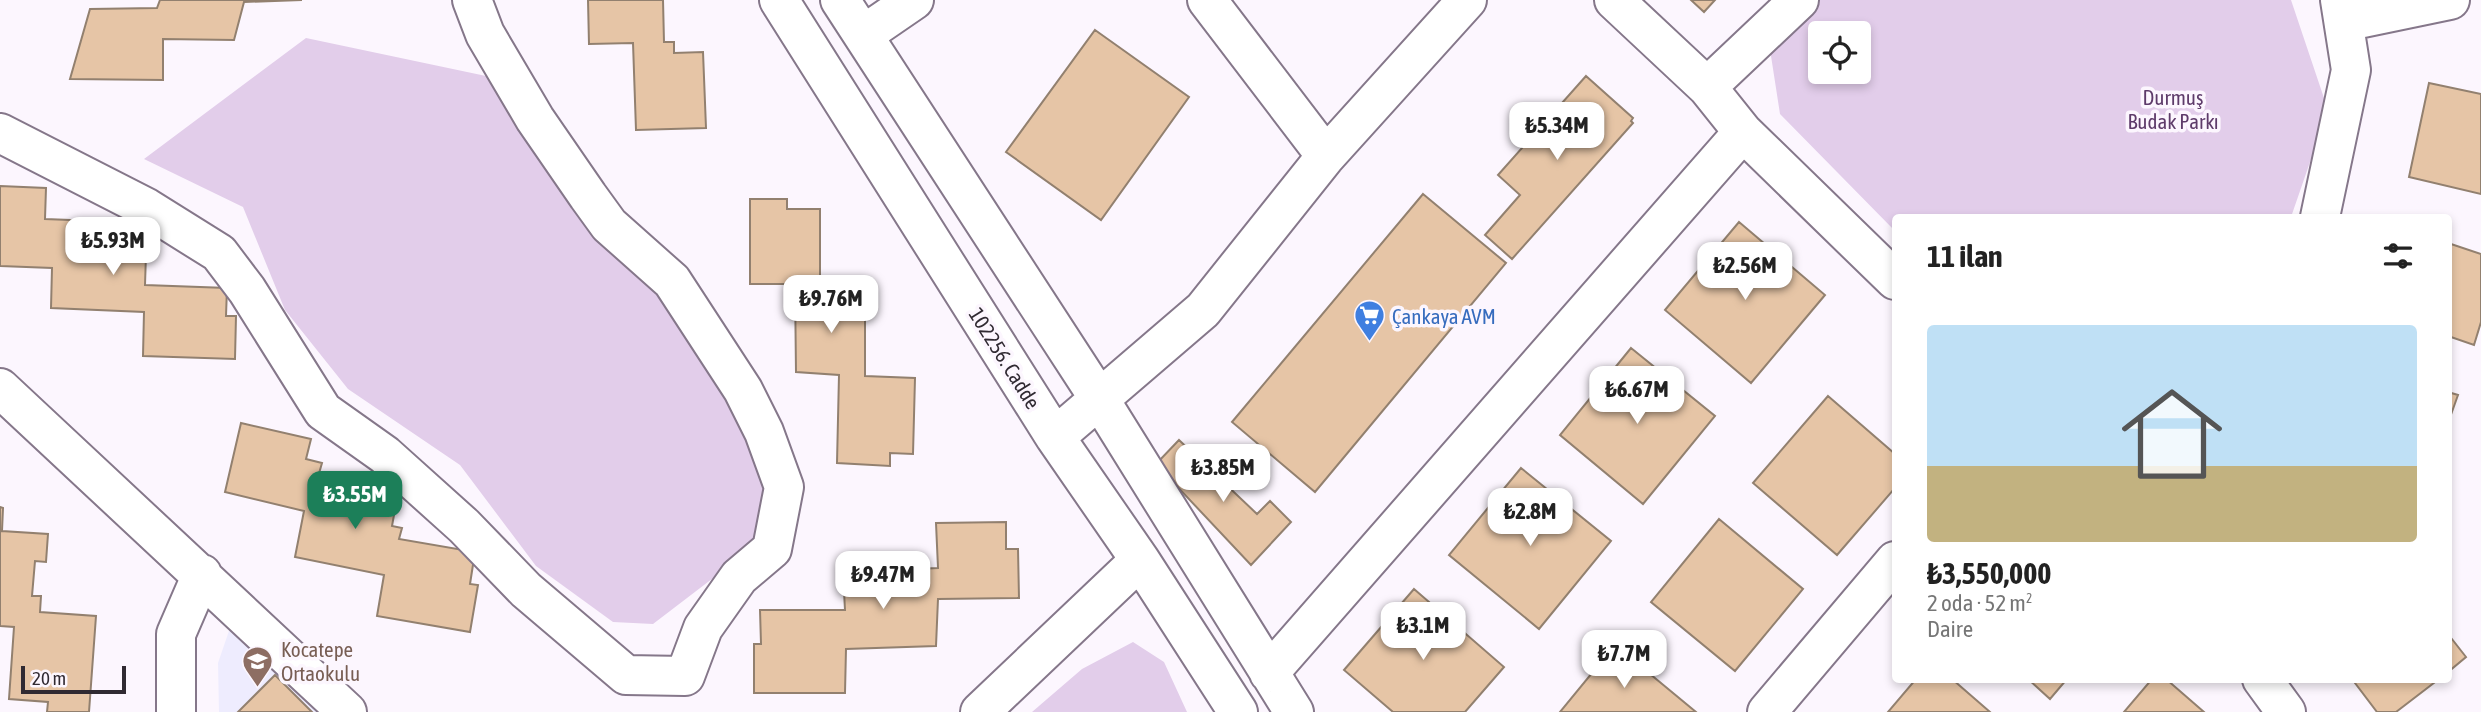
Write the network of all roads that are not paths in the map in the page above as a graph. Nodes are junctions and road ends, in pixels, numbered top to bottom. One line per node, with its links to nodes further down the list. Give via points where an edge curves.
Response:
1 (471, 0): 14 (street, via 485,34 588,196 609,225 672,281 743,390 784,487 772,549 739,577 703,628 685,676 626,675 526,590 385,455 324,411 219,253 147,208)
2 (779, 0): 20 (street, 102256. Cadde)
3 (840, 0): 11 (street)
4 (914, 0): 11 (street)
5 (1207, 0): 15 (street)
6 (1467, 0): 15 (street)
7 (1614, 0): 12 (street)
8 (1799, 0): 12 (street)
9 (2451, 0): 10 (street)
10 (2342, 11): 16 (street, via 2351,70)
11 (863, 35): 19 (street)
12 (1707, 87): 13 (street)
13 (1743, 132): 17 (street); 24 (street)
14 (0, 133)
15 (1326, 156): 19 (street, via 1203,310)
16 (2321, 214)
17 (1892, 277)
18 (0, 388): 23 (street)
19 (1100, 400): 20 (street); 24 (street)
20 (1055, 437): 21 (street, 102256. Cadde)
21 (1140, 560): 28 (street); 29 (street, 102256. Cadde)
22 (1892, 565): 31 (street)
23 (202, 574): 26 (street, via 176,634); 27 (street)
24 (1269, 673): 30 (street)
25 (2265, 683): 32 (street)
26 (176, 712)
27 (347, 712)
28 (980, 712)
29 (1238, 712)
30 (1294, 712)
31 (1767, 712)
32 (2286, 712)

